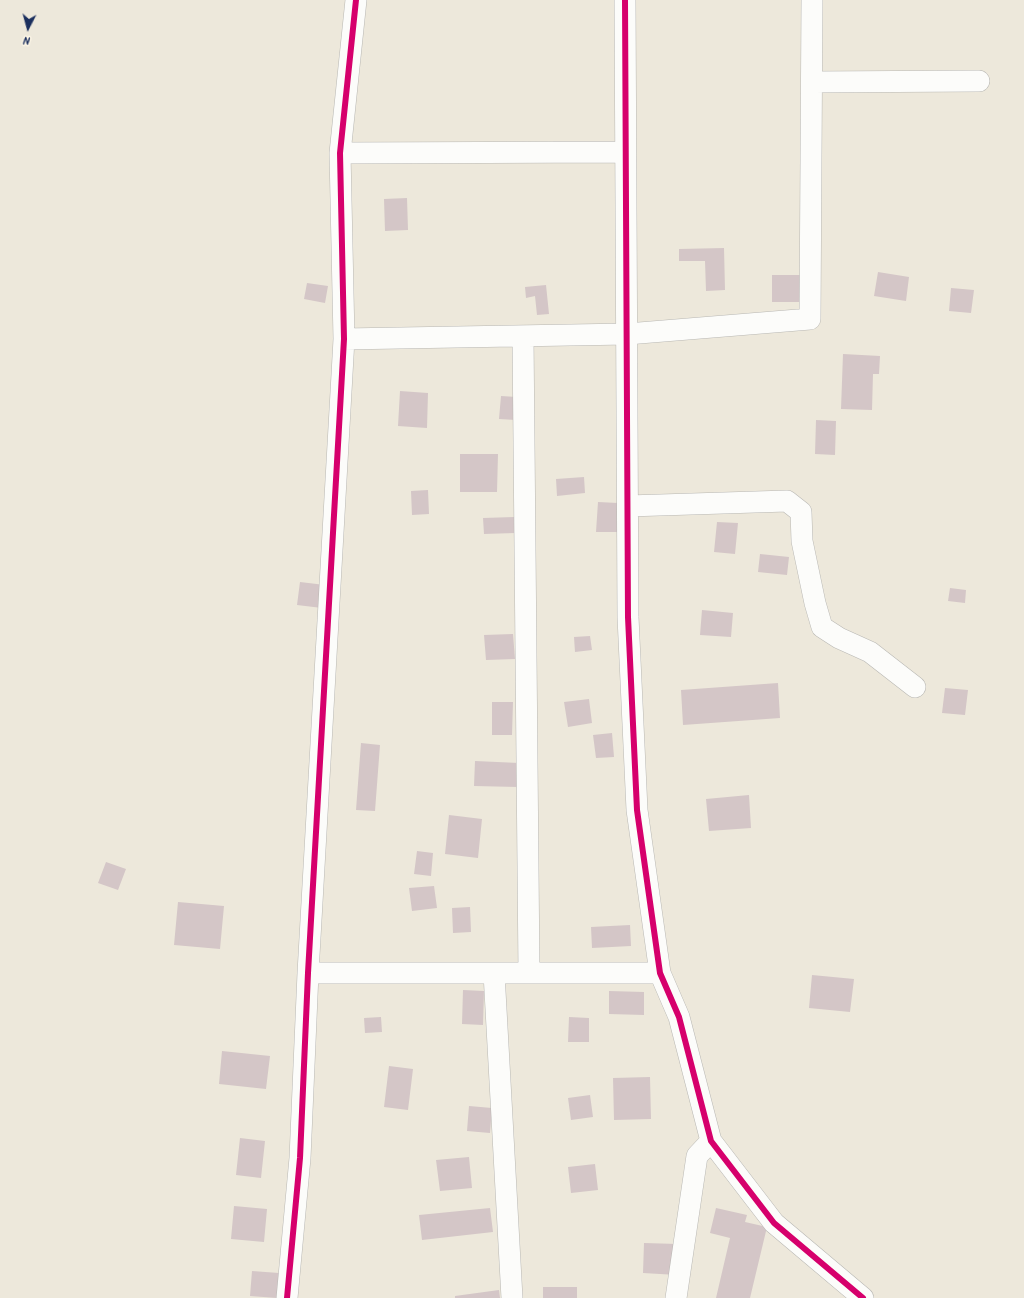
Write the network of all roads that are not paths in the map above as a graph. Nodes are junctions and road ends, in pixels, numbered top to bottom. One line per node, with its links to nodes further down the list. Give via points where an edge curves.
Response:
1 (356, 0): 7 (street)
2 (625, 0): 6 (street)
3 (812, 0): 5 (street)
4 (979, 81): 5 (street)
5 (812, 82): 8 (street, via 810,319)
6 (625, 152): 7 (street); 8 (street)
7 (340, 153): 10 (street)
8 (627, 334): 9 (street); 11 (street)
9 (523, 336): 10 (street); 15 (street)
10 (344, 339): 13 (street)
11 (628, 506): 12 (street, via 787,501 801,512 802,541 822,627 870,652); 16 (street, via 628,617 637,810)
12 (915, 687)
13 (308, 973): 14 (street); 18 (street, via 300,1158)
14 (494, 973): 15 (street); 19 (street)
15 (529, 973): 16 (street)
16 (660, 973): 17 (street, via 678,1017)
17 (711, 1141): 20 (street, via 697,1156); 21 (street, via 774,1223)
18 (287, 1298)
19 (512, 1298)
20 (676, 1298)
21 (863, 1298)

